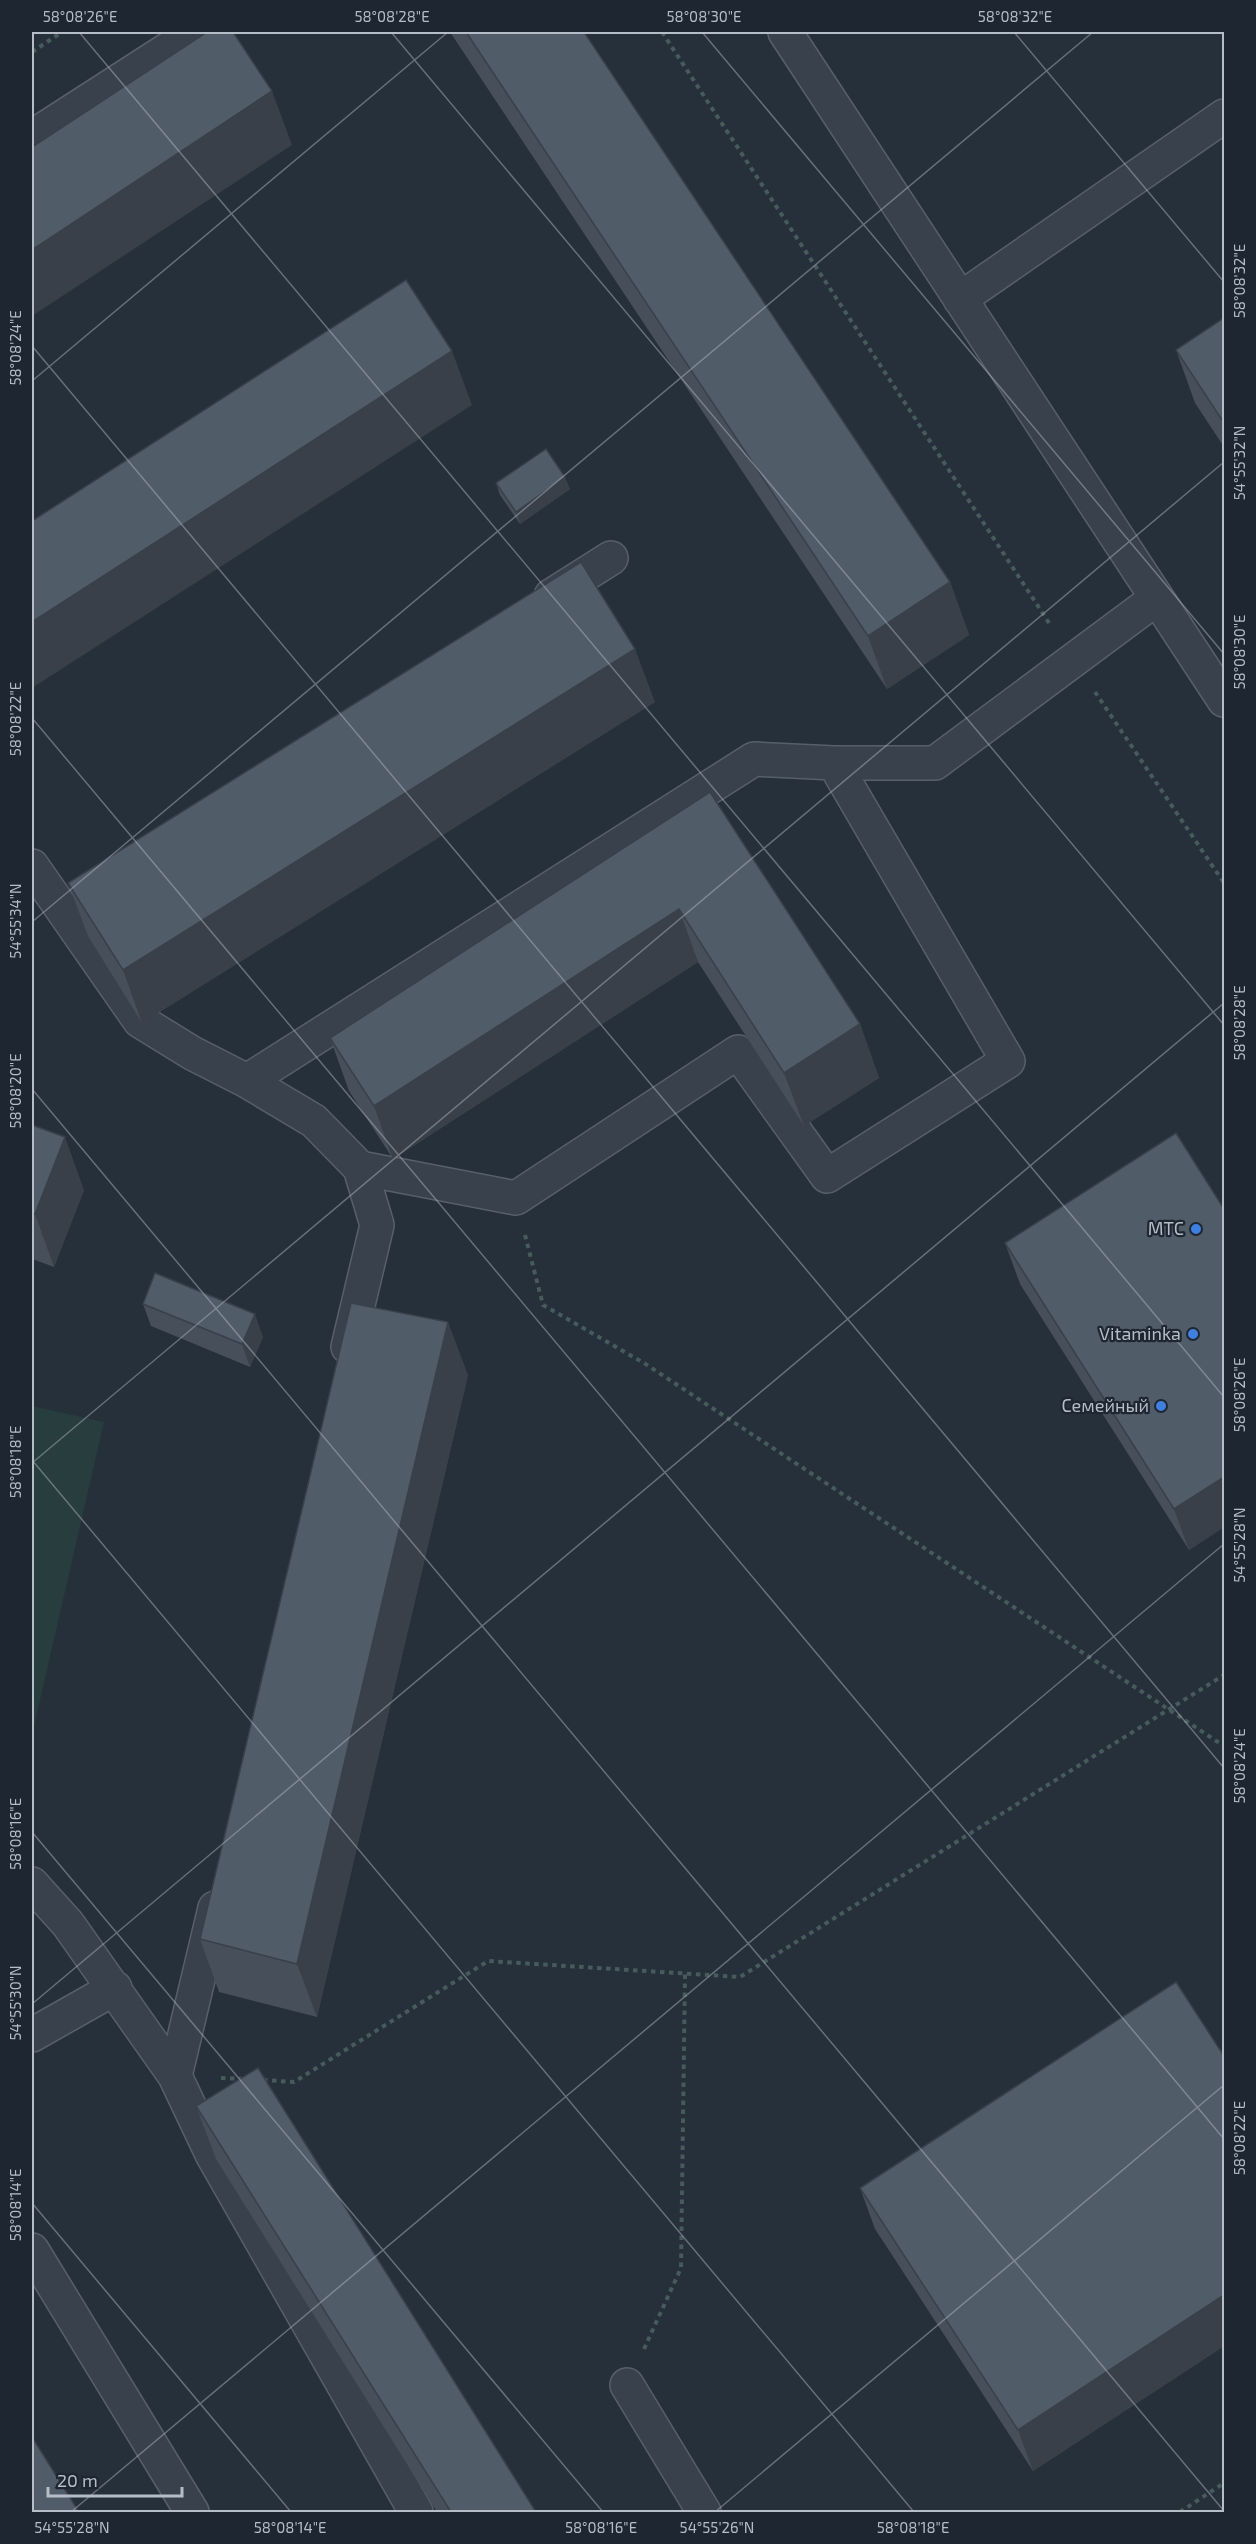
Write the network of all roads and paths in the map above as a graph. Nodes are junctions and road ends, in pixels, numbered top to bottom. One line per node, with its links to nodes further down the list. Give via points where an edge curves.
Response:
1 (62, 32): 5 (path)
2 (195, 32): 7 (street)
3 (662, 32): 12 (path)
4 (784, 32): 8 (street)
5 (32, 52)
6 (1224, 116): 8 (street)
7 (32, 137)
8 (960, 298): 10 (street)
9 (611, 558): 11 (street)
10 (1157, 598): 12 (street); 13 (street)
11 (531, 609)
12 (1074, 660): 14 (street, via 934,763); 16 (path)
13 (1224, 700)
14 (834, 763): 19 (street, via 754,759); 21 (street, via 1008,1061 827,1176 738,1052)
15 (32, 866): 18 (street)
16 (1224, 883)
17 (91, 890): 18 (street)
18 (61, 909): 19 (street, via 140,1021)
19 (247, 1081): 20 (street, via 314,1121)
20 (360, 1168): 21 (street); 22 (street, via 377,1225)
21 (516, 1198): 24 (path, via 543,1305 644,1363)
22 (341, 1377)
23 (1224, 1675): 24 (path)
24 (1170, 1709): 25 (path); 28 (path, via 740,1977)
25 (1224, 1746)
26 (222, 1878): 31 (street)
27 (32, 1884): 29 (street, via 68,1924)
28 (685, 1974): 33 (path, via 488,1961 294,2082); 35 (path, via 681,2268)
29 (115, 1988): 30 (street); 31 (street)
30 (32, 2035)
31 (175, 2076): 32 (path); 38 (street, via 212,2154)
32 (247, 2079)
33 (259, 2080)
34 (32, 2250): 37 (street)
35 (627, 2385): 39 (street)
36 (1224, 2483): 40 (path)
37 (192, 2512)
38 (416, 2512)
39 (704, 2512)
40 (1180, 2512)

